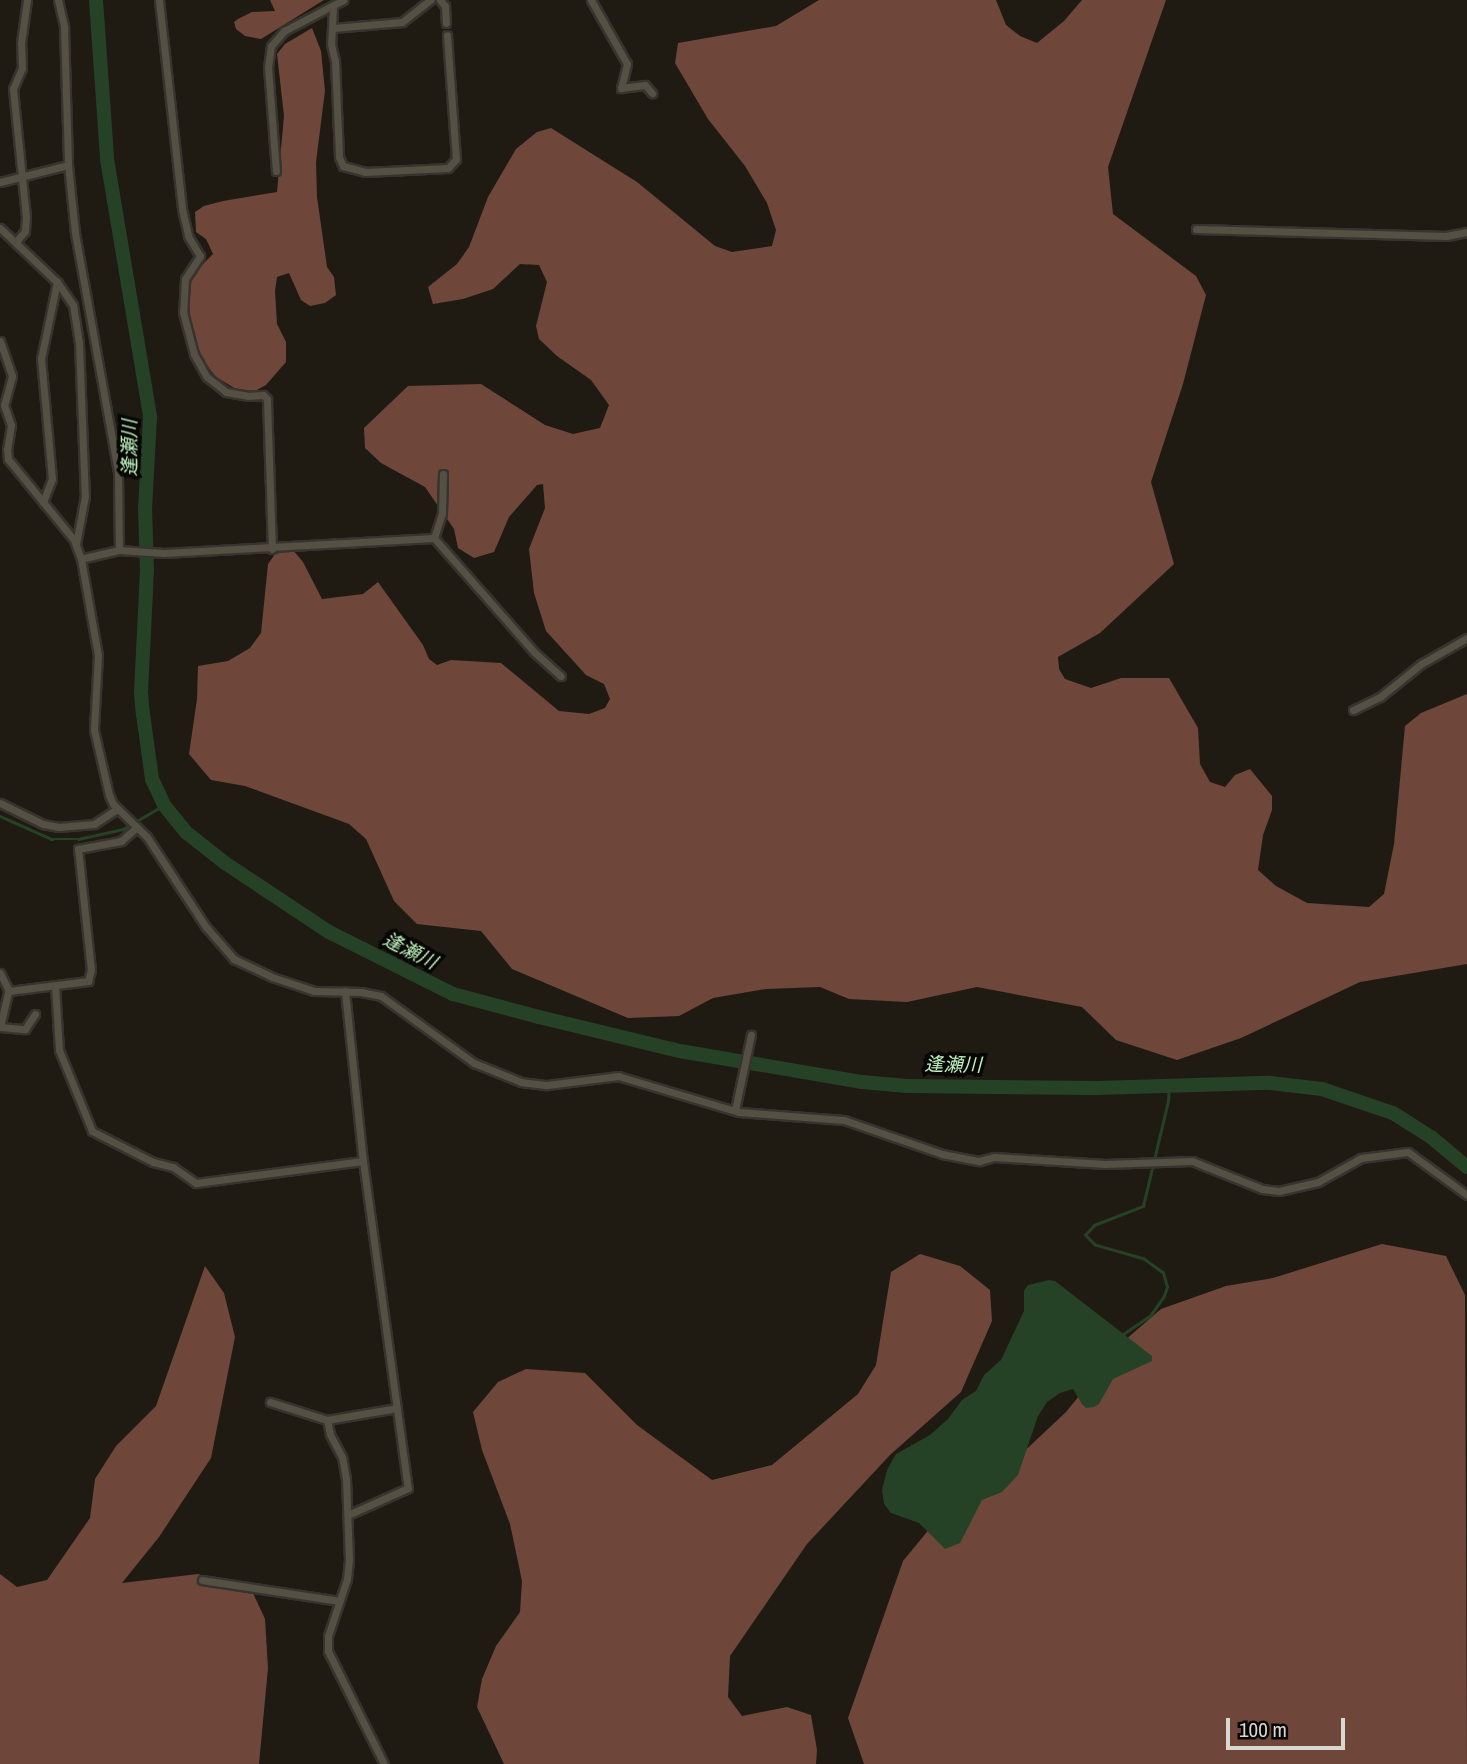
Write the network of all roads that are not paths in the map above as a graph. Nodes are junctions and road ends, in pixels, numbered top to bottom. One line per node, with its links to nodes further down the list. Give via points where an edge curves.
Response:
1 (27, 0): 15 (street, via 22,68 13,89)
2 (58, 0): 13 (street, via 64,27)
3 (159, 0): 29 (street, via 182,209 185,227 200,256 185,279 183,312 194,354 207,377 226,392 263,395 267,401)
4 (343, 0): 8 (street)
5 (430, 0): 10 (street, via 402,22)
6 (440, 0): 9 (street)
7 (591, 0): 12 (street, via 627,64 621,88 645,85)
8 (333, 8): 10 (street); 14 (street, via 285,31 271,46 268,67)
9 (446, 23)
10 (333, 28): 11 (street, via 339,158 343,166 365,172 448,168 456,159)
11 (447, 35)
12 (652, 93)
13 (68, 165): 15 (street); 22 (street, via 75,233)
14 (276, 171)
15 (21, 177): 16 (street); 20 (street, via 26,231)
16 (0, 182)
17 (0, 228): 20 (street)
18 (1196, 229): 19 (street, via 1446,236)
19 (1467, 232)
20 (16, 242): 21 (street)
21 (57, 282): 23 (street, via 73,306); 26 (street, via 41,359 52,479)
22 (93, 326): 23 (street); 30 (street, via 118,473)
23 (78, 330): 28 (street, via 85,496)
24 (0, 341): 26 (street, via 12,376 4,400 12,430 7,456)
25 (443, 474): 27 (street, via 442,514)
26 (43, 502): 28 (street)
27 (434, 538): 29 (street); 33 (street, via 534,652)
28 (76, 544): 31 (street)
29 (272, 548): 30 (street)
30 (122, 550): 31 (street)
31 (81, 559): 36 (street, via 98,655 94,730 108,795)
32 (1467, 638): 34 (street)
33 (561, 676)
34 (1353, 710)
35 (0, 803): 36 (street, via 59,827 94,824)
36 (117, 809): 37 (street)
37 (136, 826): 39 (street, via 121,841 78,849 91,976 86,982); 41 (street, via 216,942 234,958 295,986)
38 (0, 973): 40 (street)
39 (55, 986): 40 (street); 46 (street, via 59,1050 92,1131 153,1163 180,1170 196,1183)
40 (8, 991): 43 (street)
41 (345, 991): 45 (street, via 381,996 474,1063 506,1078 547,1085 618,1076); 46 (street)
42 (34, 1014): 43 (street, via 26,1029)
43 (0, 1027)
44 (751, 1035): 45 (street)
45 (735, 1111): 47 (street, via 844,1120 942,1154 979,1161 994,1157 1105,1164 1192,1161 1262,1189 1279,1191 1318,1182 1361,1158 1408,1152)
46 (363, 1161): 49 (street)
47 (1467, 1195)
48 (270, 1402): 50 (street)
49 (397, 1408): 50 (street); 51 (street, via 408,1488)
50 (327, 1420): 51 (street, via 342,1457)
51 (348, 1515): 53 (street, via 349,1568)
52 (202, 1580): 53 (street)
53 (339, 1601): 54 (street, via 328,1651)
54 (384, 1764)

